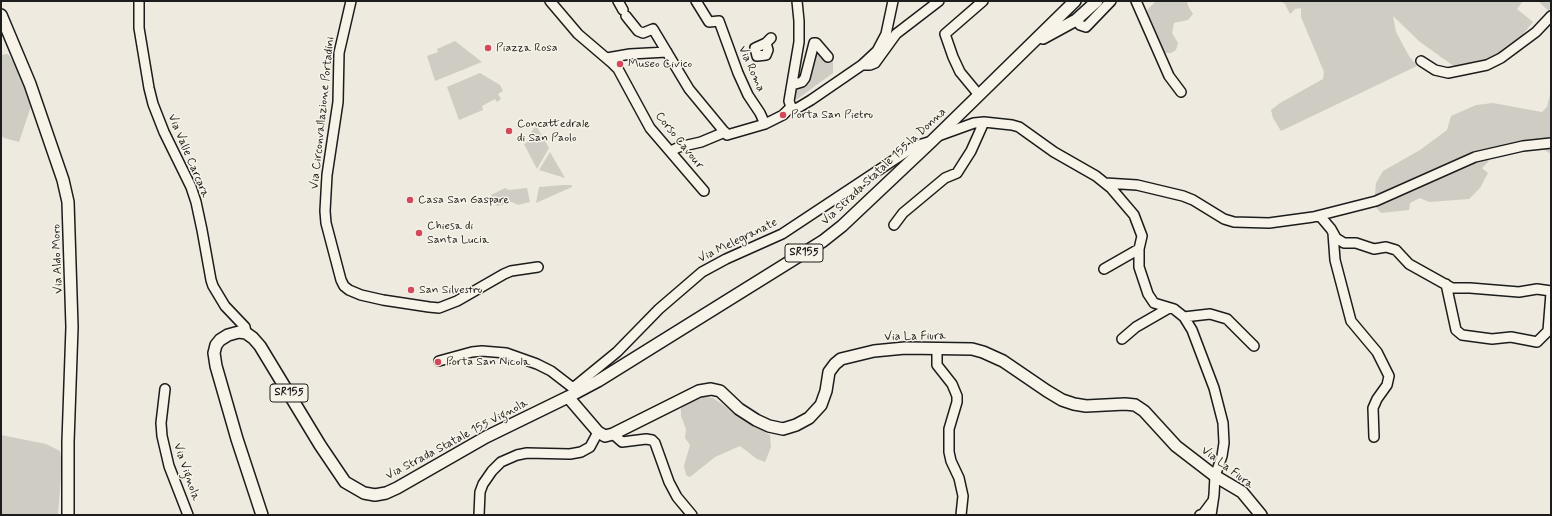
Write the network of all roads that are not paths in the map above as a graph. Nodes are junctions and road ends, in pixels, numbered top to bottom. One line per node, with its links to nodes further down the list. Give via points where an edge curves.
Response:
1 (139, 1): 45 (street, Via Valle Carcara, via 140,35 153,104 196,202 213,286 225,306 245,327)
2 (351, 1): 39 (street, Via Circonvallazione Portadini, via 339,53 338,102 327,175 325,216 342,283 353,292 383,300 439,308 457,302 511,271)
3 (550, 1): 20 (street, Corso Cavour, via 578,34)
4 (696, 1): 28 (street, Via Roma, via 709,22 719,21 738,73)
5 (797, 1): 23 (street, via 800,21 799,42)
6 (893, 1): 22 (street, via 883,43)
7 (939, 1): 22 (street, via 896,34 875,63)
8 (981, 1): 25 (street, via 945,34 960,72)
9 (1097, 1): 16 (main road)
10 (1111, 1): 16 (street, via 1086,27)
11 (1136, 1): 24 (street, via 1169,76)
12 (1071, 5): 16 (main road); 17 (main road)
13 (622, 9): 18 (street, via 638,31 643,33 653,29)
14 (1, 15): 58 (main road, Via Aldo Moro, via 30,84 68,202 72,327)
15 (1551, 16): 21 (street, via 1536,32 1501,58 1487,65 1448,73 1435,70)
16 (1076, 20): 17 (main road)
17 (1050, 30): 25 (main road, Via Strada Statale 155 la Donna / SR155)
18 (667, 52): 20 (street); 29 (street, via 689,89)
19 (828, 57): 23 (street, via 814,43 805,78 802,82)
20 (609, 58): 32 (street, Corso Cavour, via 618,69 650,128)
21 (1421, 61)
22 (862, 65): 26 (street, via 799,108)
23 (792, 85): 26 (street, via 789,101)
24 (1181, 92)
25 (979, 95): 30 (main road, Via Strada Statale 155 la Donna / SR155)
26 (791, 107): 28 (street, via 783,115)
27 (984, 122): 30 (street, Via Melegranate, via 966,125); 33 (street, Via Melegranate, via 1019,128); 36 (street, via 971,151 957,173 945,178 903,213)
28 (765, 124): 29 (street, via 727,135)
29 (725, 132): 32 (street)
30 (934, 139): 51 (main road, Via Strada Statale 155 la Donna / SR155, via 823,241 598,381); 51 (street, Via Melegranate, via 915,146 782,234 726,259 698,275 644,323)
31 (1551, 143): 35 (street, via 1523,146 1475,157 1376,200)
32 (671, 151): 34 (street, Corso Cavour)
33 (1105, 183): 35 (street, via 1137,185 1183,196 1234,222 1269,223); 38 (street, Via Melegranate, via 1134,215 1142,236)
34 (704, 191)
35 (1320, 216): 37 (street)
36 (894, 225)
37 (1333, 233): 41 (street, via 1344,243 1396,250 1409,264); 55 (street, via 1335,260 1351,321 1377,352 1388,376 1387,385 1373,408)
38 (1139, 249): 40 (street); 43 (street, Via Melegranate, via 1139,267 1148,294 1154,303)
39 (538, 267)
40 (1104, 269)
41 (1446, 284): 42 (street, via 1452,288 1519,292 1537,289); 42 (street, via 1456,330 1462,335 1492,339 1511,337 1536,342 1548,331)
42 (1551, 292)
43 (1169, 308): 44 (street, Via Melegranate); 46 (street, via 1136,327)
44 (1184, 317): 47 (street, via 1210,314 1227,319); 56 (street, via 1203,354 1222,423 1224,443)
45 (246, 333): 52 (main road, Via Strada Statale 155 Vignola / SR155, via 260,346 336,471 345,482 364,493 375,495 397,488 486,437); 60 (main road, via 228,335 220,340 214,352 233,425)
46 (1122, 339)
47 (1254, 346)
48 (937, 349): 54 (main road, Via La Fiura, via 904,348 874,351 841,359 829,372 821,405 810,418 783,429 756,420 739,410 720,391 711,388 699,391); 56 (main road, Via La Fiura, via 972,349 983,352 1003,361 1047,391 1074,404 1135,405 1144,411 1176,446); 63 (street, via 937,365 952,384 957,396 949,440 951,460 963,496)
49 (439, 361): 51 (street, via 472,352 506,353 538,364 563,379)
50 (166, 389): 59 (street, Via Vignola, via 161,423 162,436 169,466)
51 (573, 393): 52 (main road, Via Strada Statale 155 la Donna / SR155); 53 (main road)
52 (544, 409)
53 (598, 432): 54 (main road, via 605,436); 61 (street, via 590,447 581,452 527,453 501,462 483,484)
54 (614, 434): 62 (street, via 622,442 646,439 655,443 669,482 677,497)
55 (1374, 437)
56 (1215, 476): 57 (street); 66 (main road, Via La Fiura, via 1242,492)
57 (1213, 501): 64 (street); 65 (street)
58 (68, 515)
59 (188, 515)
60 (262, 515)
61 (479, 515)
62 (692, 515)
63 (961, 515)
64 (1200, 515)
65 (1211, 515)
66 (1261, 515)

